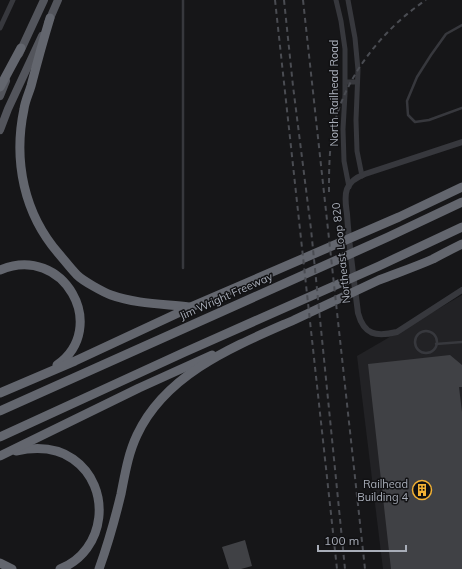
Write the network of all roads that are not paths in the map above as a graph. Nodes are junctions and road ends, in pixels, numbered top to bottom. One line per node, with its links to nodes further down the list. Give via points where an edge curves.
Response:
1 (13, 0): 9 (street)
2 (44, 0): 10 (main road)
3 (58, 0): 7 (main road)
4 (183, 0): 24 (lane)
5 (336, 0): 11 (street, North Railhead Road, via 345,49)
6 (348, 0): 12 (street, North Railhead Road, via 355,38)
7 (50, 18): 16 (main road); 27 (highway, via 24,108 20,135 21,171 33,214 54,248 78,276 95,286 111,295 137,302)
8 (462, 25): 15 (lane, via 446,34 417,76 407,101 408,115 414,122 429,120)
9 (0, 28)
10 (21, 48): 13 (highway); 14 (main road)
11 (346, 82): 12 (street); 19 (street, North Railhead Road, via 343,129 344,161)
12 (357, 82): 18 (street, North Railhead Road, via 357,151)
13 (0, 87)
14 (0, 96)
15 (462, 108)
16 (0, 130)
17 (462, 142): 18 (street, Northeast Loop 820)
18 (362, 176): 19 (street, Northeast Loop 820, via 350,183)
19 (349, 187): 26 (street, Northeast Loop 820, via 346,196 347,221 358,313 363,327 372,333 397,332)
20 (462, 187): 27 (highway)
21 (462, 202): 33 (highway, Jim Wright Freeway)
22 (462, 227): 34 (highway)
23 (462, 244): 29 (highway, via 432,260 379,280)
24 (183, 268)
25 (0, 270): 31 (highway, via 18,265 44,268 62,279 75,298 80,316 75,344 62,361)
26 (462, 290)
27 (193, 306): 31 (highway)
28 (462, 342): 30 (lane)
29 (241, 344): 35 (highway, via 177,370); 39 (highway, via 179,382 152,411 137,436 130,455)
30 (436, 344): 30 (lane, via 436,337 431,332 424,331 415,342 417,348 423,352 430,352)
31 (39, 376): 32 (highway)
32 (0, 393)
33 (0, 411)
34 (0, 437)
35 (0, 457): 38 (highway, via 29,449 52,450 72,459 90,478 98,501 96,533 74,562)
36 (0, 562): 37 (highway)
37 (12, 569)
38 (60, 569)
39 (99, 569)

